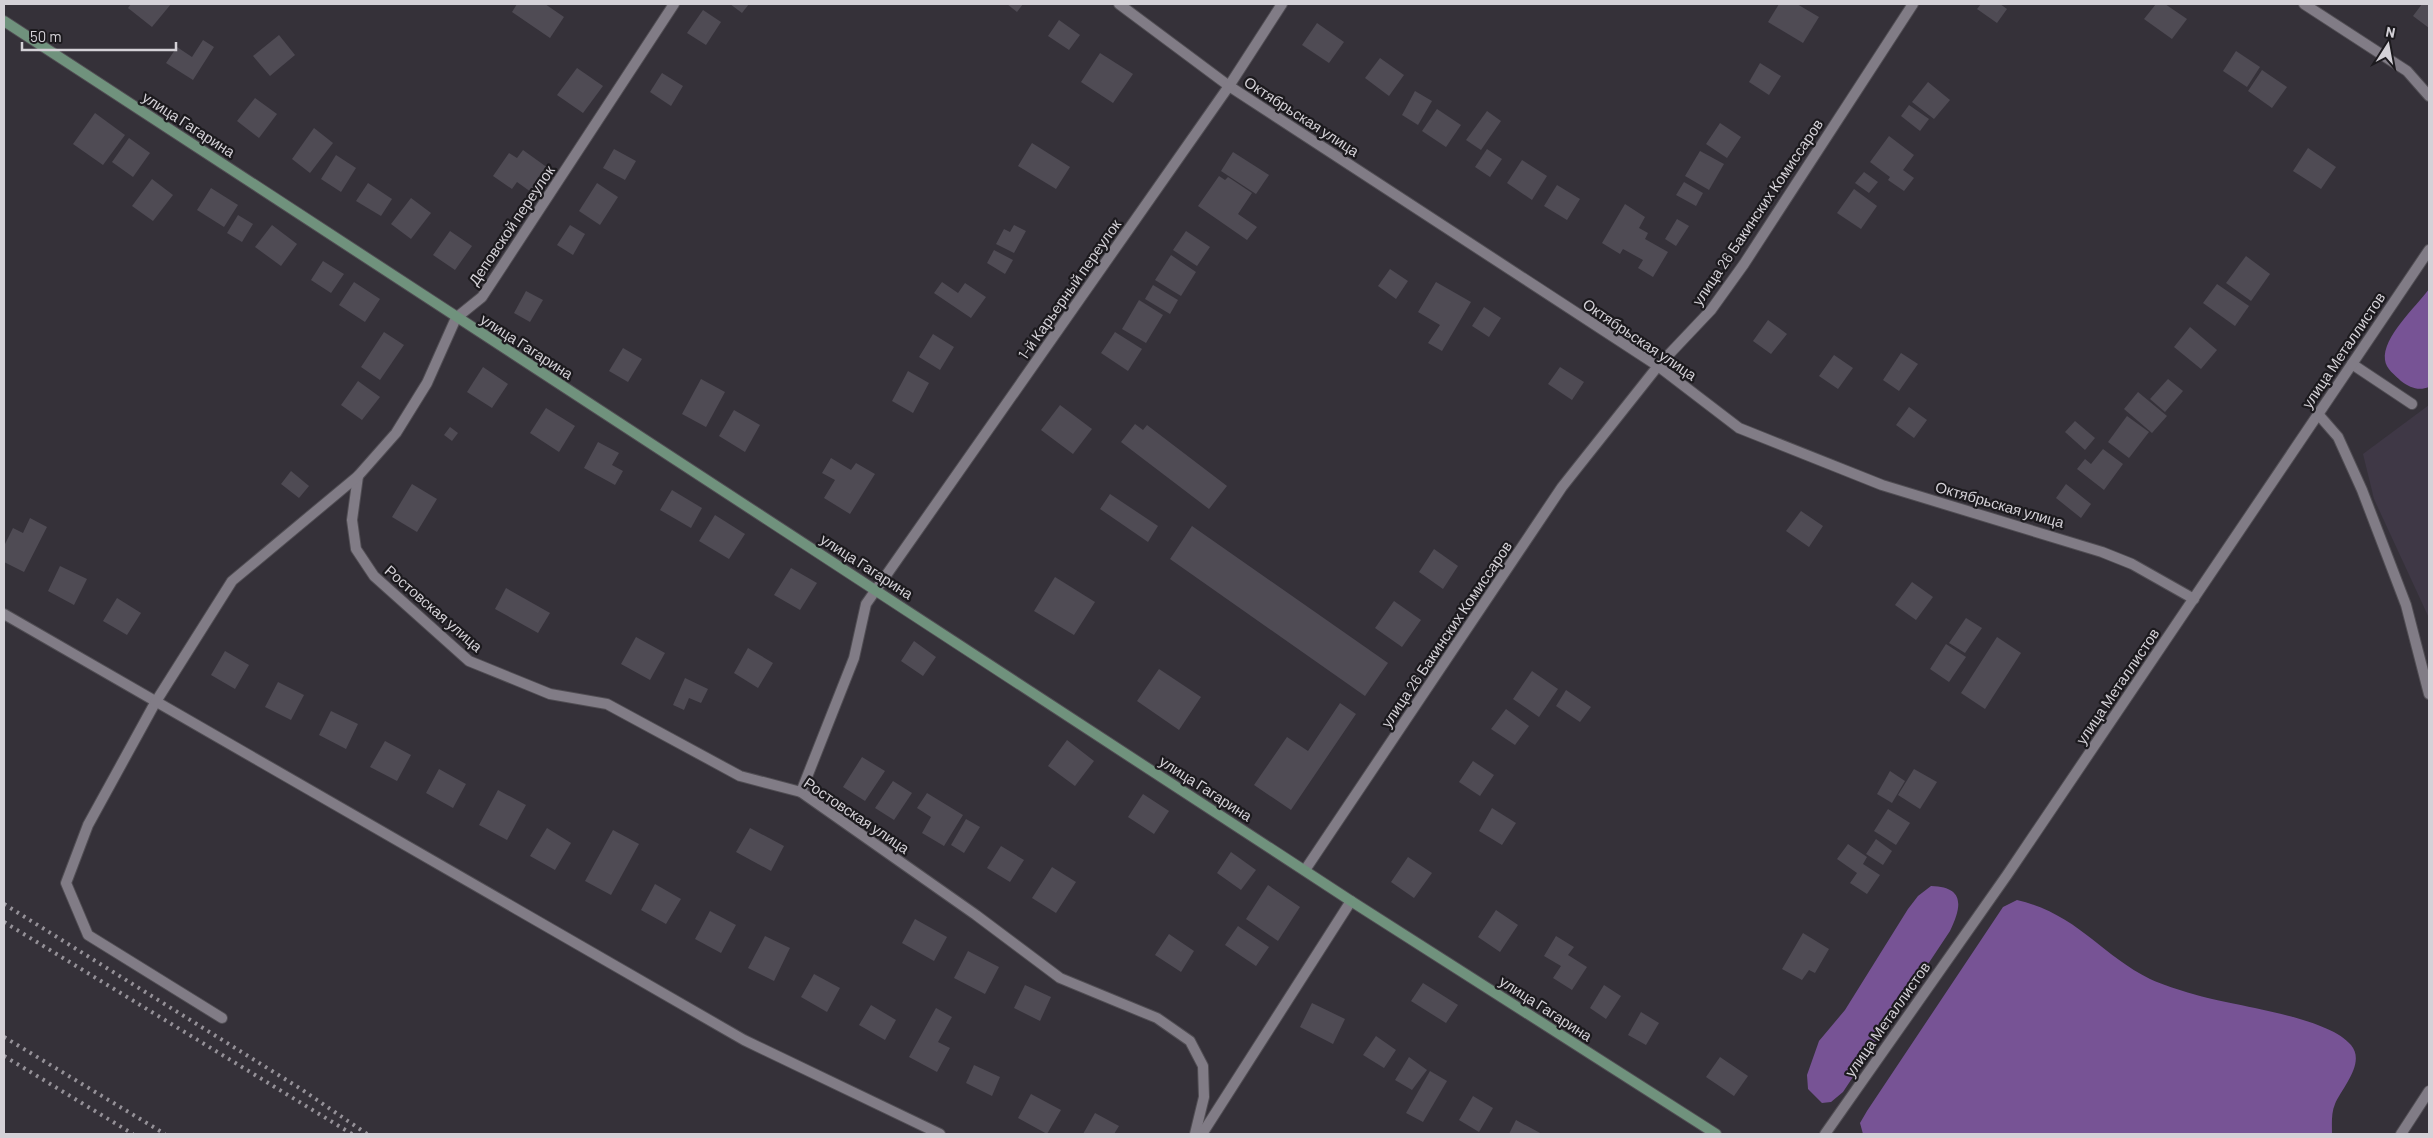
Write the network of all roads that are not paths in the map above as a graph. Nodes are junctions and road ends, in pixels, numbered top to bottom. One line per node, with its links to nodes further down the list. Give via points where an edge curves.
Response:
1 (674, 4): 10 (street, Деповской переулок, via 482,297)
2 (1120, 4): 7 (street, Октябрьская улица)
3 (1282, 4): 7 (street, 1-й Карьерный переулок)
4 (1913, 4): 12 (street, улица 26 Бакинских Комиссаров, via 1744,264 1711,310)
5 (2304, 4): 8 (street, via 2407,71)
6 (4, 21): 10 (main road, улица Гагарина)
7 (1229, 86): 12 (street, Октябрьская улица); 16 (street, 1-й Карьерный переулок)
8 (2429, 96)
9 (2429, 250): 11 (street, улица Металлистов)
10 (456, 318): 15 (street, Деповской переулок, via 427,383 396,433); 16 (main road, улица Гагарина)
11 (2352, 364): 13 (street); 14 (street, улица Металлистов)
12 (1658, 366): 17 (street, Октябрьская улица, via 1739,428 1882,485 2102,552 2132,564); 22 (street, улица 26 Бакинских Комиссаров, via 1562,488)
13 (2412, 404)
14 (2318, 414): 17 (street, улица Металлистов); 19 (street, via 2338,437 2362,490 2406,605)
15 (358, 476): 20 (street, Деповской переулок, via 232,581); 21 (street, Ростовская улица, via 352,520 356,549 374,576 469,661 550,694 606,704 740,776)
16 (876, 589): 21 (street, 1-й Карьерный переулок, via 866,604 854,658); 22 (main road, улица Гагарина)
17 (2194, 600): 30 (street, улица Металлистов, via 2007,875)
18 (4, 614): 20 (street)
19 (2429, 694)
20 (155, 703): 24 (street, Деповской переулок, via 88,825 66,883 88,936); 26 (street, via 744,1040)
21 (801, 792): 27 (street, Ростовская улица, via 1060,978 1157,1018 1190,1041 1203,1066 1204,1097)
22 (1305, 870): 23 (main road, улица Гагарина)
23 (1351, 901): 28 (street); 29 (main road, улица Гагарина)
24 (222, 1018)
25 (2429, 1091): 31 (street)
26 (940, 1134)
27 (1195, 1134)
28 (1202, 1134)
29 (1716, 1134)
30 (1824, 1134)
31 (2401, 1134)

